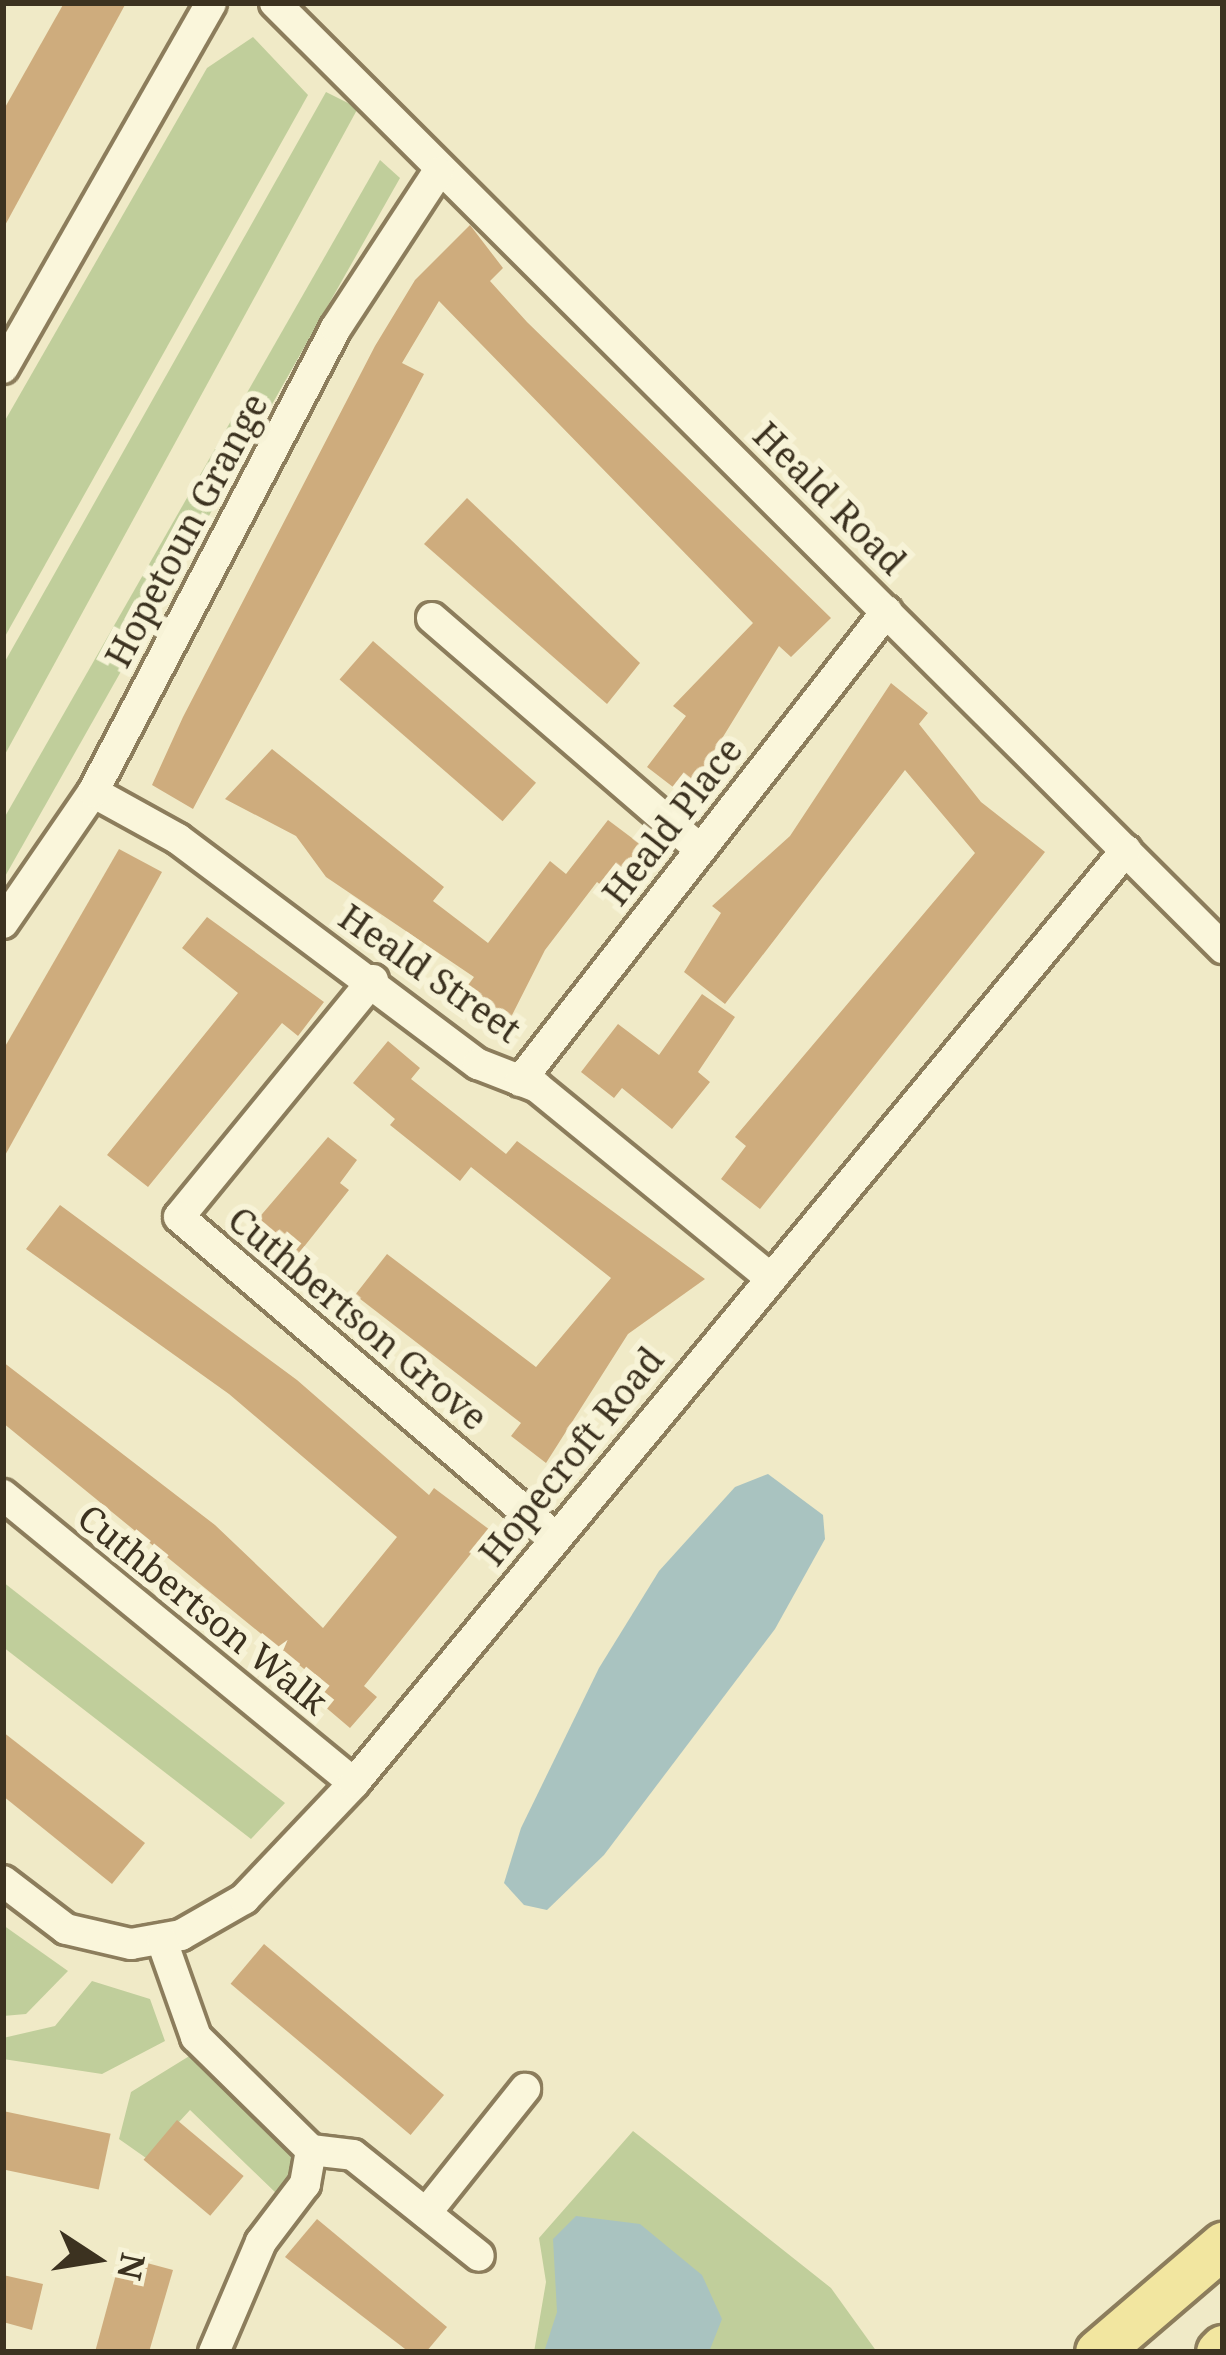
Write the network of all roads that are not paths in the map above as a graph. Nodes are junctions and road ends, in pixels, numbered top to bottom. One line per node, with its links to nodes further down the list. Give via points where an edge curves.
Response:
1 (211, 3): 4 (street)
2 (275, 3): 3 (street, Heald Road)
3 (438, 172): 6 (street, Heald Road); 8 (street, Hopetoun Grange, via 336,328)
4 (13, 327): 5 (street)
5 (3, 368)
6 (887, 610): 9 (street, Heald Place); 10 (street, Heald Road)
7 (432, 618): 9 (street, via 504,700)
8 (93, 792): 11 (street, Hopetoun Grange); 13 (street, Heald Street)
9 (700, 849): 14 (street, Heald Place)
10 (1126, 850): 12 (street, Heald Road); 15 (street, Hopecroft Road)
11 (3, 923)
12 (1223, 948)
13 (373, 980): 14 (street, Heald Street, via 478,1064); 17 (street, Cuthbertson Grove, via 179,1217)
14 (520, 1081): 15 (street, Heald Street)
15 (768, 1276): 17 (street, Hopecroft Road)
16 (3, 1495): 18 (street, Cuthbertson Walk)
17 (555, 1537): 18 (street, Hopecroft Road)
18 (354, 1783): 20 (street, Hopecroft Road, via 244,1899)
19 (3, 1881): 20 (street, via 66,1929)
20 (162, 1941): 22 (street, via 196,2037)
21 (525, 2089): 23 (street)
22 (311, 2150): 23 (street, via 353,2155); 26 (street, via 305,2184 261,2242)
23 (426, 2213): 25 (street)
24 (1223, 2245): 27 (main road)
25 (479, 2256)
26 (214, 2352)
27 (1098, 2352)

